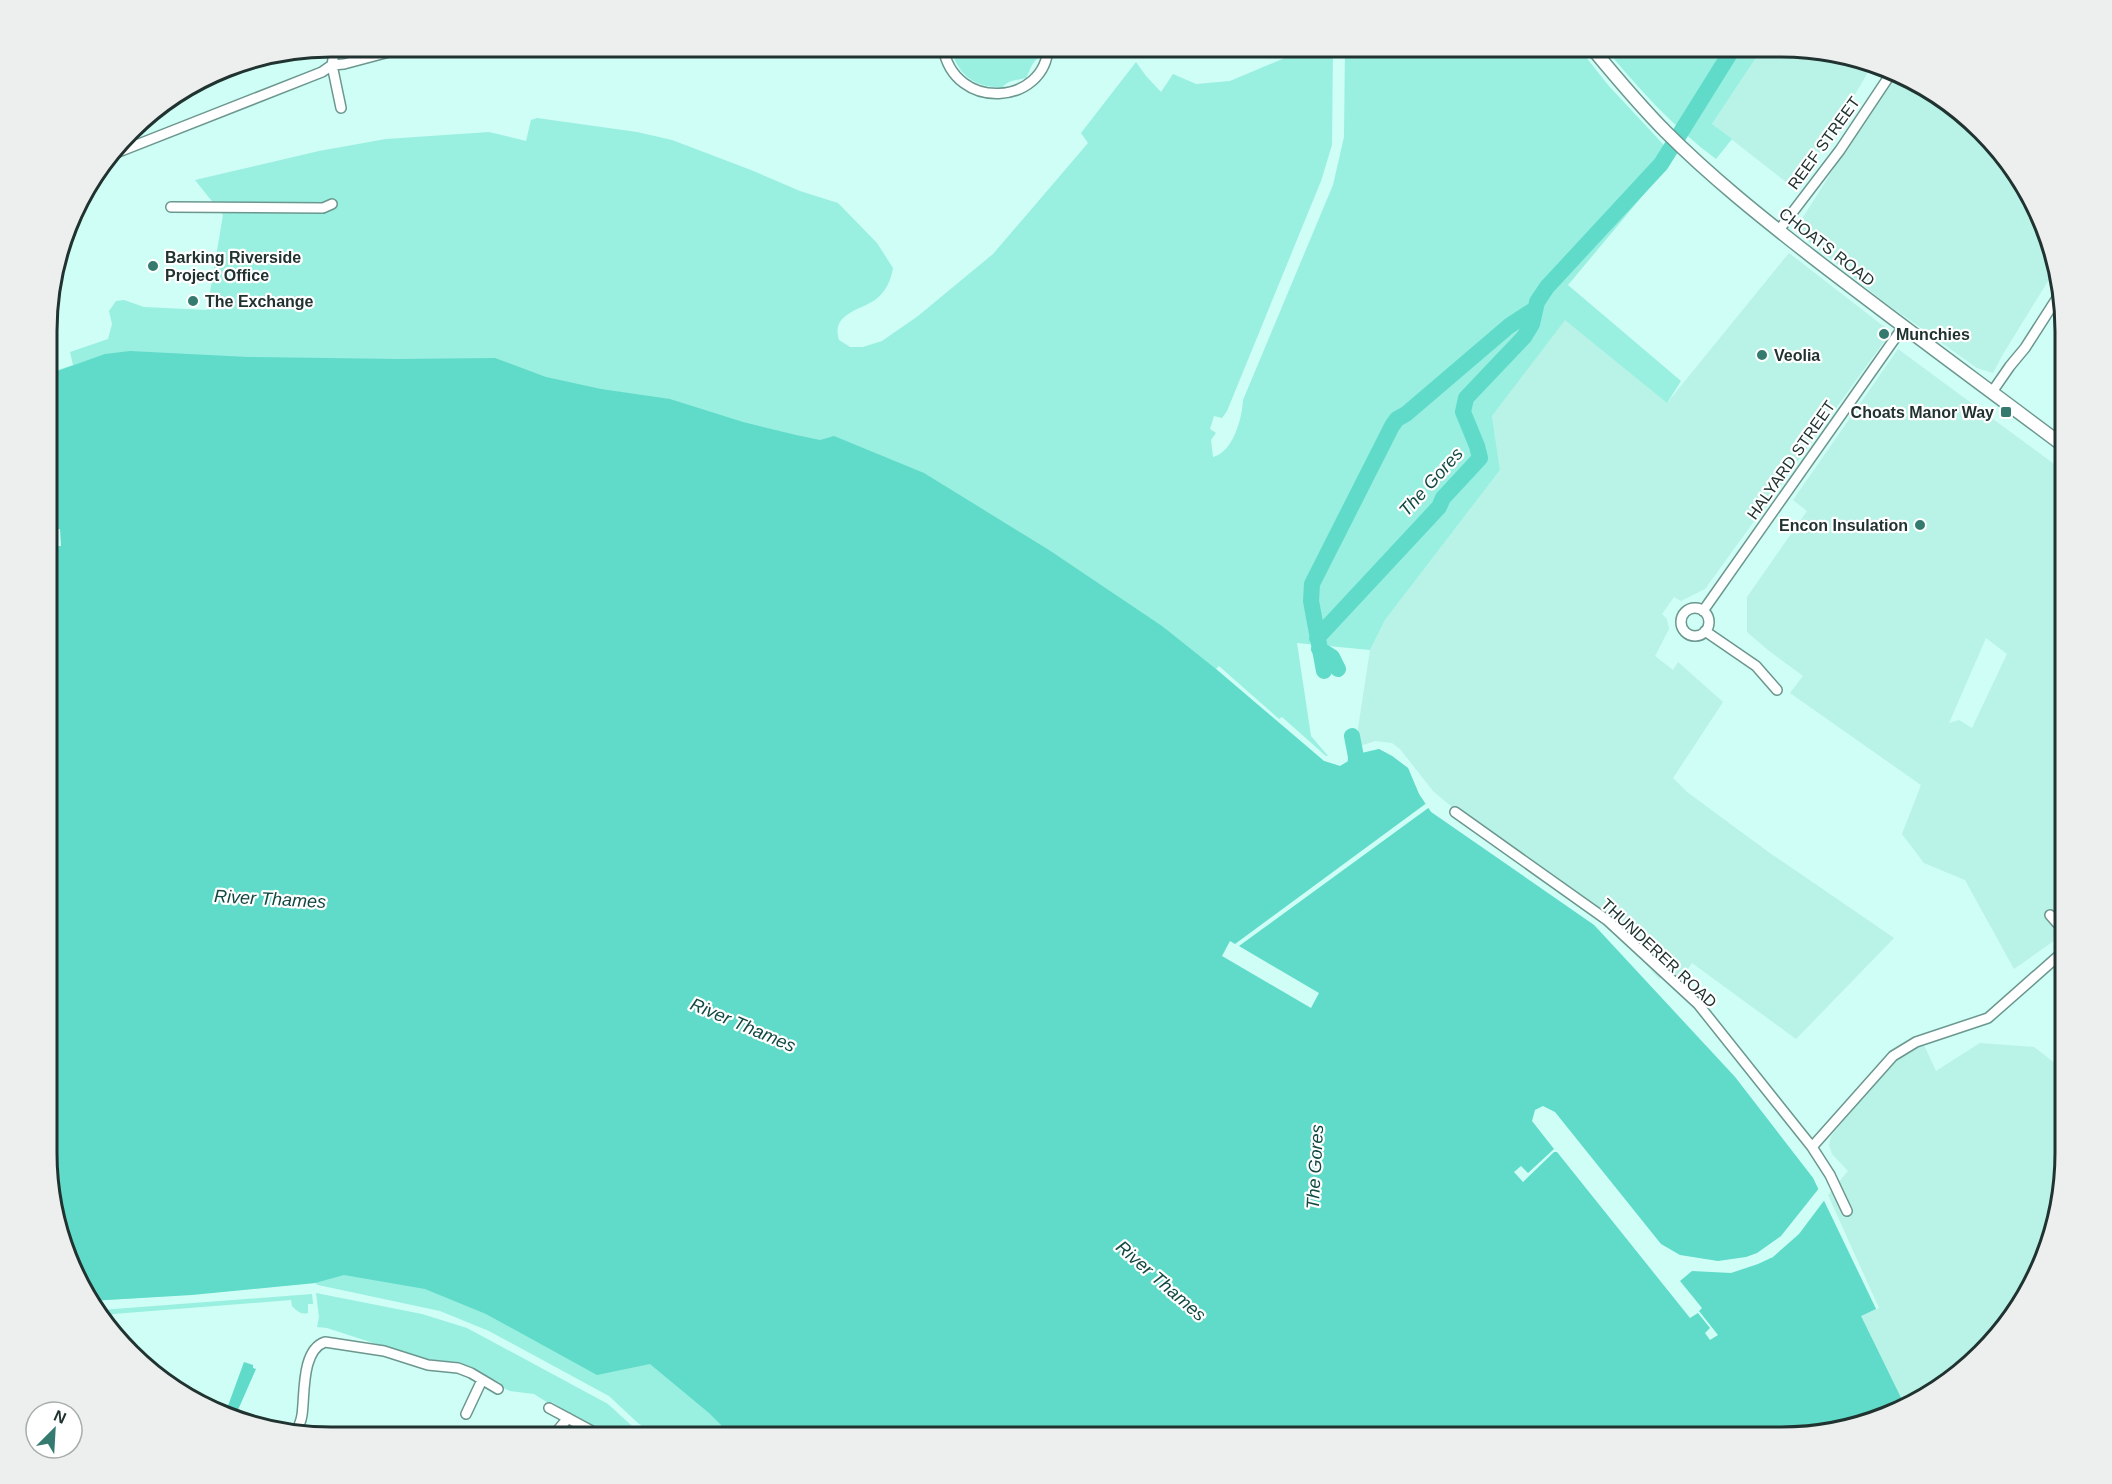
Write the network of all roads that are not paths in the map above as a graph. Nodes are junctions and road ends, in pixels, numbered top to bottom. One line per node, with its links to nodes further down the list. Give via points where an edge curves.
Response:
1 (333, 57): 6 (street)
2 (369, 57): 6 (street)
3 (945, 57): 4 (street, via 956,77 968,87 998,94 1016,91 1030,82 1042,68)
4 (1045, 57)
5 (1599, 57): 12 (street, CHOATS ROAD, via 1667,133)
6 (332, 65): 8 (street); 9 (street)
7 (1888, 79): 12 (street, REEF STREET)
8 (341, 108)
9 (126, 149)
10 (332, 204): 11 (street, via 323,208)
11 (171, 207)
12 (1779, 230): 14 (street, CHOATS ROAD)
13 (2053, 303): 15 (street)
14 (1902, 327): 15 (street, CHOATS ROAD); 17 (street, HALYARD STREET)
15 (1992, 392): 16 (street, CHOATS ROAD)
16 (2055, 439)
17 (1703, 611): 18 (street, via 1709,618); 18 (street, HALYARD STREET, via 1691,609 1682,621 1684,635)
18 (1705, 631): 19 (street, via 1756,666)
19 (1777, 690)
20 (1455, 812): 24 (street, THUNDERER ROAD, via 1607,920 1698,1004)
21 (2050, 915): 22 (street)
22 (2055, 921)
23 (2055, 959): 24 (street, via 1988,1018 1916,1042 1893,1056)
24 (1812, 1146): 25 (street, THUNDERER ROAD)
25 (1847, 1211)
26 (482, 1380): 27 (street); 29 (street); 31 (street, via 458,1368 326,1342 318,1344 313,1352)
27 (498, 1389)
28 (549, 1408): 30 (street)
29 (466, 1414)
30 (568, 1418): 32 (street); 33 (street)
31 (299, 1425)
32 (560, 1427)
33 (585, 1427)

